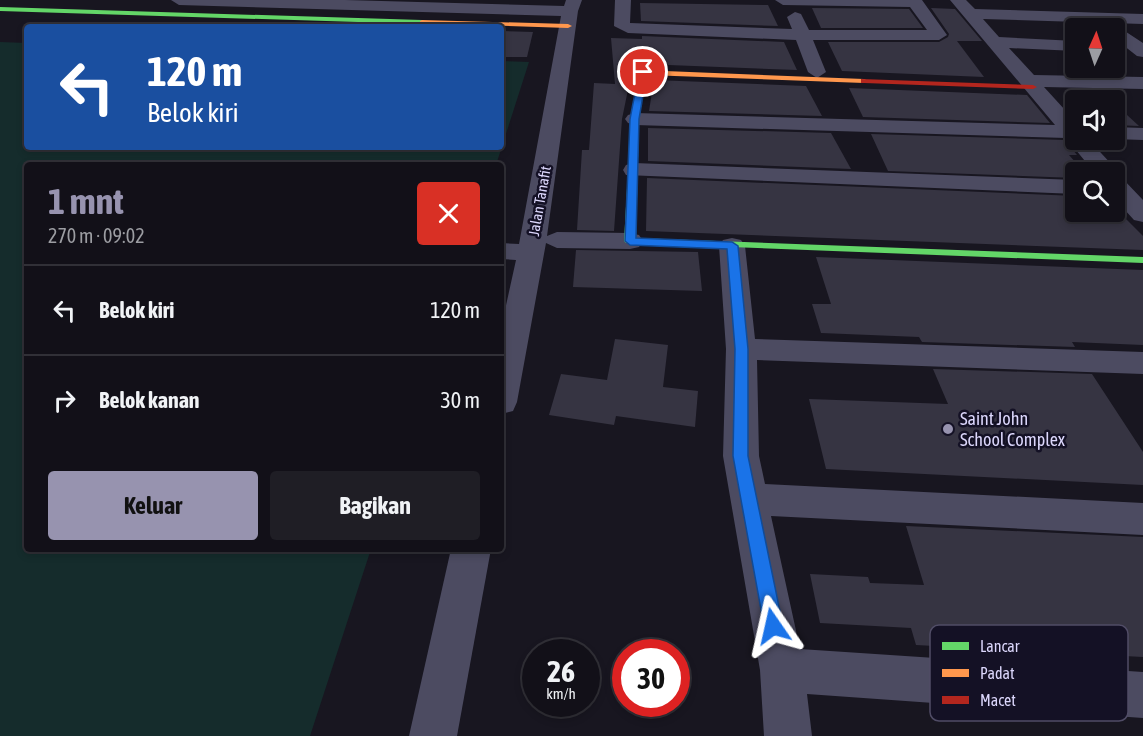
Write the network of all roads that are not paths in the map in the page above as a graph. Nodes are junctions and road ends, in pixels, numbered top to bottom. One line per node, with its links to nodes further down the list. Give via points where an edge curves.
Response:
1 (179, 0): 7 (street)
2 (623, 0): 18 (street, via 624,27)
3 (783, 0): 4 (street)
4 (788, 0): 6 (street); 18 (street)
5 (958, 0): 11 (street)
6 (915, 1): 18 (street, via 939,35)
7 (281, 3): 8 (street); 12 (street)
8 (315, 4): 13 (street); 14 (street)
9 (0, 9): 12 (street)
10 (571, 12): 13 (street); 43 (street, Jalan Tanafit)
11 (971, 14): 15 (street); 20 (street)
12 (265, 17): 14 (street)
13 (501, 17): 14 (street)
14 (303, 18)
15 (1100, 18)
16 (1125, 19): 17 (street)
17 (1143, 19)
18 (802, 35): 24 (street)
19 (1125, 38): 23 (street)
20 (994, 42): 21 (street); 26 (street)
21 (1065, 45)
22 (1125, 48): 23 (street)
23 (1141, 50)
24 (817, 72)
25 (1143, 83): 26 (street)
26 (1033, 87): 27 (street); 28 (street, via 647,71 641,74); 29 (street)
27 (1143, 95)
28 (635, 119): 32 (street); 35 (street)
29 (1065, 124)
30 (1125, 133): 31 (street)
31 (1143, 134)
32 (1065, 135)
33 (1088, 150): 34 (street)
34 (1099, 162)
35 (634, 170): 36 (street); 40 (street)
36 (1065, 187)
37 (1125, 192): 38 (street)
38 (1143, 215)
39 (557, 240): 40 (street)
40 (630, 241): 41 (street)
41 (732, 246): 44 (street); 45 (street)
42 (504, 251): 43 (street)
43 (531, 253): 47 (street, Jalan Tanafit)
44 (1143, 260)
45 (741, 349): 46 (street); 48 (street, via 741,456)
46 (1143, 363)
47 (504, 387)
48 (748, 499): 49 (street); 51 (street)
49 (1143, 519)
50 (470, 552): 55 (street)
51 (782, 670): 52 (street); 56 (street)
52 (930, 680)
53 (1128, 694): 54 (street)
54 (1143, 695)
55 (433, 736)
56 (788, 736)

